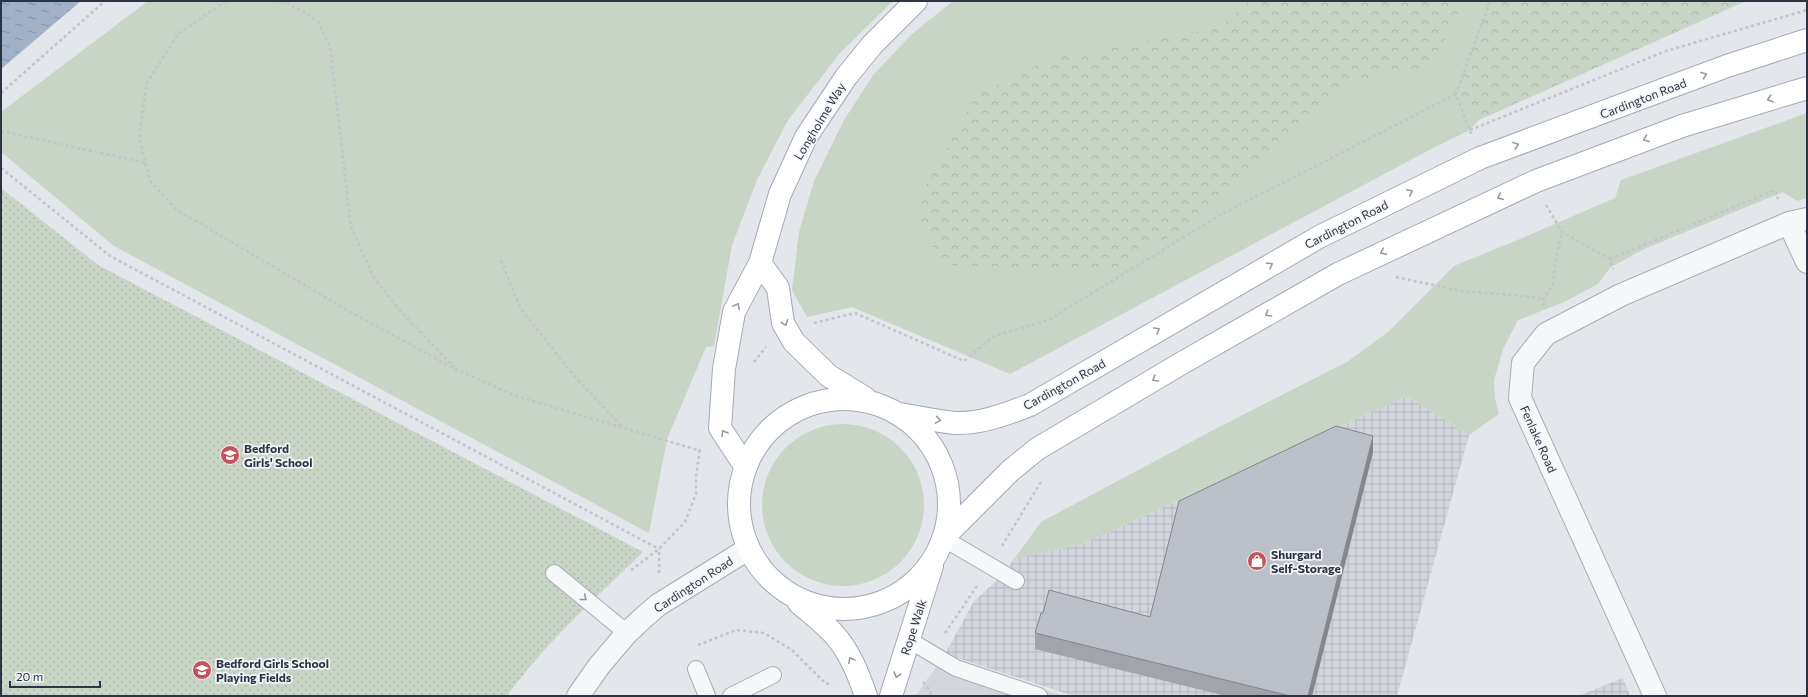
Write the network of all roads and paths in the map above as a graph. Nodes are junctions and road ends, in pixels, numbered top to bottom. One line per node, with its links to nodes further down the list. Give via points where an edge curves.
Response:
1 (105, 1): 9 (path)
2 (226, 1): 12 (path, via 178,34 146,83 139,137)
3 (275, 1): 24 (path, via 286,2 318,20 330,47 351,227 374,278 403,314)
4 (916, 1): 19 (main road, Longholme Way, via 867,50 806,136 780,194)
5 (1490, 1): 10 (path)
6 (1807, 10): 10 (path, via 1666,52 1470,130)
7 (1807, 40): 27 (main road, Cardington Road, one-way to 7, via 956,423 1000,416 1030,405 1319,236 1480,158 1728,66)
8 (1807, 88): 33 (main road, one-way to 33, via 1682,126 1536,181 1338,274 1038,449 1010,471)
9 (1, 93)
10 (1456, 94): 22 (path, via 1222,214 1048,320 994,336 964,361 854,313)
11 (1, 131): 12 (path)
12 (146, 163): 24 (path, via 150,181 177,210 347,310)
13 (1, 168): 35 (path, via 110,256)
14 (1547, 208): 16 (path)
15 (1798, 221): 16 (path, via 1775,190 1610,259); 18 (street); 23 (street, Fenlake Road, via 1621,295)
16 (1562, 232): 21 (path, via 1553,285)
17 (501, 260): 28 (path, via 520,308 576,378)
18 (1807, 262)
19 (760, 263): 22 (main road, one-way to 22, via 778,288 783,323); 25 (main road, Longholme Way, one-way to 19, via 734,312)
20 (1400, 273): 21 (path, via 1393,276 1461,291)
21 (1543, 299): 23 (path)
22 (788, 331): 25 (path, via 776,335 742,375); 26 (main road, via 794,342 829,376)
23 (1546, 334): 48 (street, Fenlake Road, via 1523,363 1520,398)
24 (455, 369): 28 (path, via 516,396)
25 (724, 375): 31 (main road, Longholme Way, one-way to 25, via 720,428)
26 (873, 402): 27 (main road); 31 (main road, via 843,398 821,401 786,415 766,432)
27 (900, 414): 33 (main road, Rope Walk, via 924,435 939,458 948,487 949,511)
28 (622, 427): 30 (path)
29 (700, 444): 30 (path)
30 (700, 450): 31 (path); 35 (path, via 696,494 692,507 685,522)
31 (745, 466): 34 (main road, via 740,485 739,517)
32 (1043, 479): 36 (path)
33 (939, 548): 36 (lane); 40 (main road, via 914,583 886,600 854,608 822,607); 42 (main road, Rope Walk)
34 (748, 549): 40 (main road, via 766,576); 41 (street, Cardington Road, via 658,605)
35 (659, 550): 37 (path)
36 (990, 565): 39 (lane); 44 (path)
37 (631, 570)
38 (554, 573): 41 (lane, one-way to 41)
39 (1016, 581)
40 (792, 596): 52 (main road, one-way to 40, via 844,648 832,632)
41 (627, 633): 49 (street, Cardington Road, via 598,666)
42 (909, 640): 44 (lane); 53 (main road, Rope Walk, one-way to 53)
43 (692, 649): 47 (path, via 702,642 736,630 764,633 792,650 826,684)
44 (931, 653): 54 (path, via 918,675); 55 (lane, via 956,668)
45 (696, 669): 50 (lane)
46 (773, 675): 51 (lane)
47 (837, 681)
48 (1653, 695)
49 (578, 696)
50 (707, 696)
51 (731, 696)
52 (866, 696)
53 (891, 696)
54 (932, 696)
55 (1039, 696)

